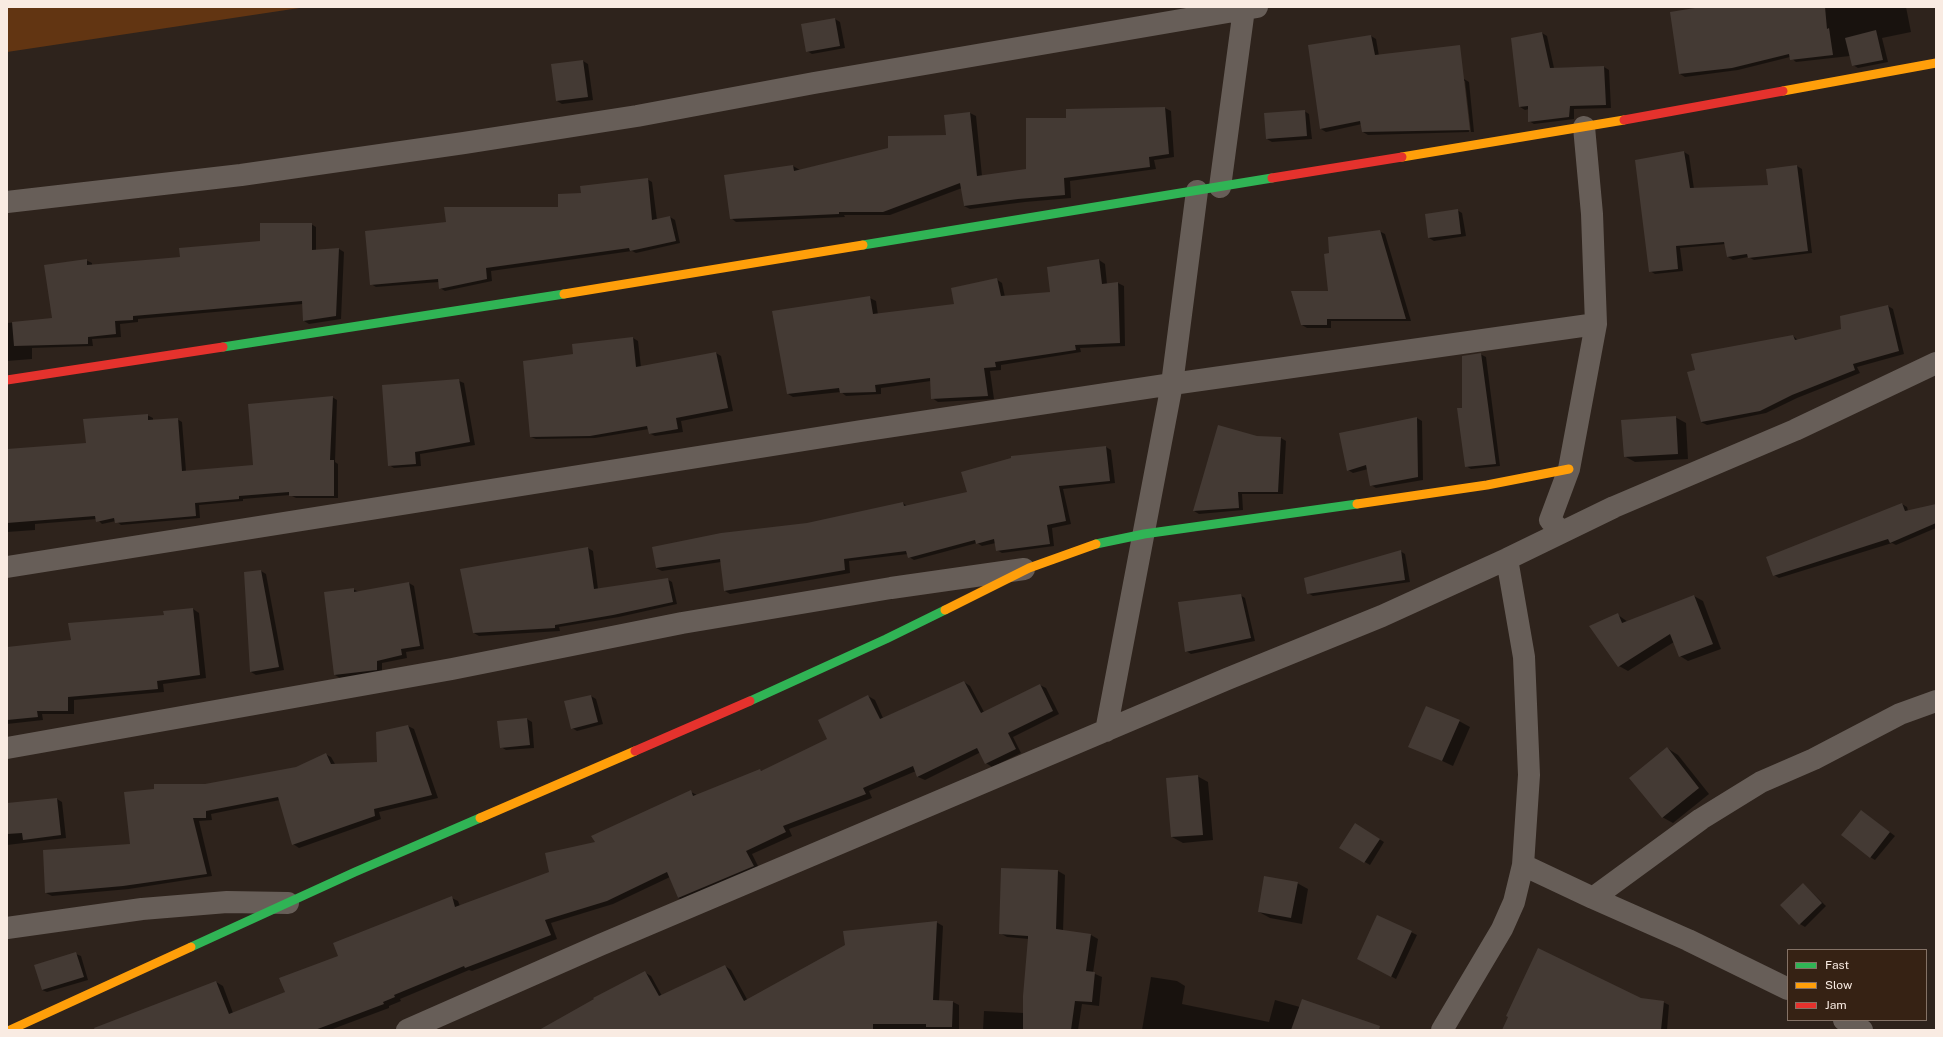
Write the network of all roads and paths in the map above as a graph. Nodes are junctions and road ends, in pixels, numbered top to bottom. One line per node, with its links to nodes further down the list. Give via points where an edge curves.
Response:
1 (1250, 8): 4 (street); 6 (street, via 638,116 241,175)
2 (1936, 63): 3 (street)
3 (1584, 127): 4 (street); 7 (street, via 1592,214)
4 (1220, 187): 5 (street)
5 (1197, 191): 9 (street, via 632,283); 10 (street)
6 (7, 202)
7 (1596, 324): 10 (street); 11 (street)
8 (1936, 363): 12 (street, via 1794,430)
9 (7, 380)
10 (1172, 384): 13 (street); 15 (street, via 853,432)
11 (1569, 468): 12 (street, via 1550,520); 13 (street, via 1487,485)
12 (1562, 532): 14 (street)
13 (1144, 534): 16 (street, via 1097,544); 18 (street)
14 (1507, 559): 18 (street, via 1382,616); 20 (street, via 1525,664 1529,776)
15 (7, 567)
16 (1029, 568): 19 (street, via 682,623 452,669); 22 (street, via 886,639 708,720)
17 (1936, 701): 21 (street, via 1900,714 1814,759 1761,782 1701,819)
18 (1106, 731): 27 (street, via 600,945)
19 (7, 748)
20 (1523, 864): 21 (street); 28 (street, via 1514,902 1502,929)
21 (1593, 898): 24 (street, via 1688,940)
22 (288, 903): 23 (street, via 227,902 142,909); 26 (street)
23 (7, 928)
24 (1787, 989)
25 (1846, 1021): 29 (street)
26 (10, 1030)
27 (407, 1030)
28 (1442, 1030)
29 (1862, 1030)

